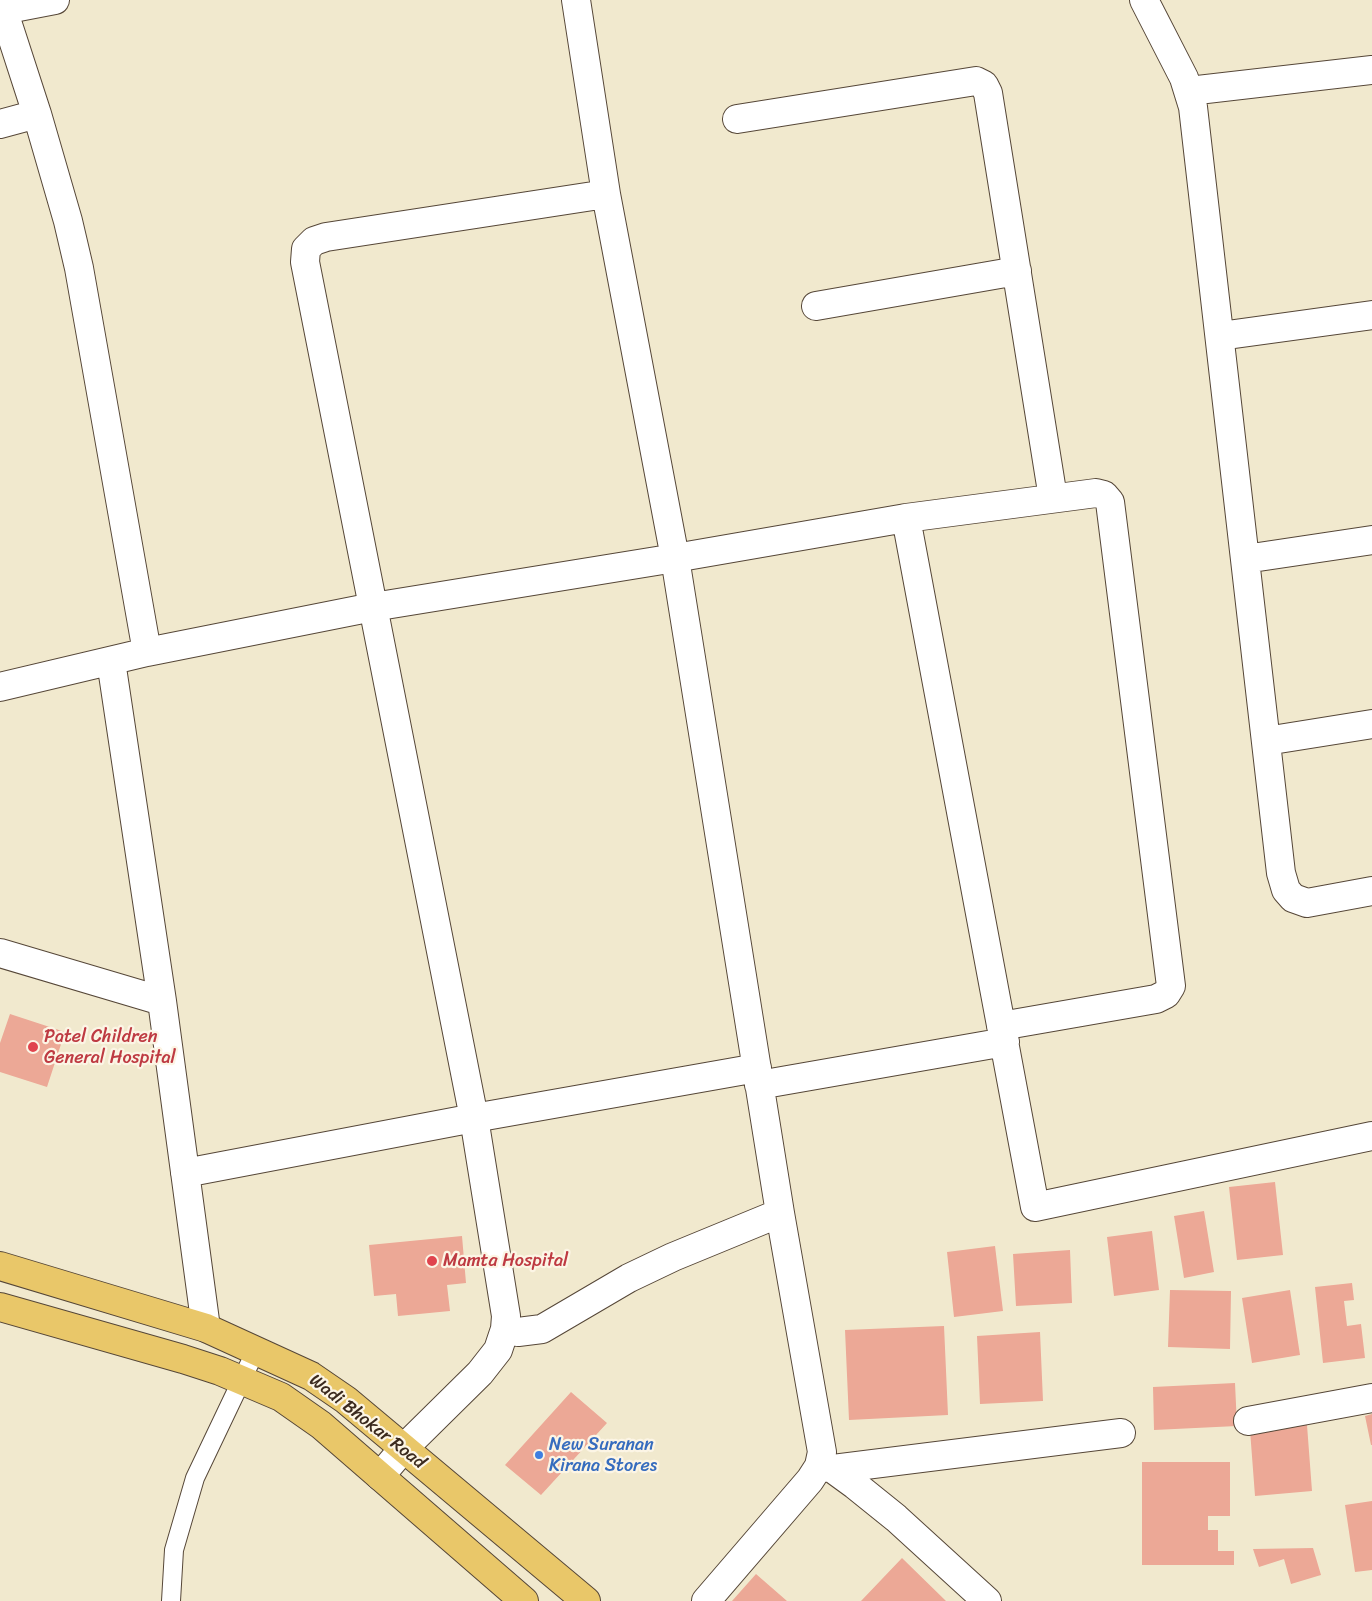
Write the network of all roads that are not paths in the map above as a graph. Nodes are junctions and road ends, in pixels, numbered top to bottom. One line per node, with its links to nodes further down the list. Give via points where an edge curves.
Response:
1 (55, 0): 4 (street)
2 (576, 0): 10 (street)
3 (1144, 0): 6 (street)
4 (1, 5): 7 (street)
5 (1372, 70): 6 (street)
6 (1189, 91): 14 (street)
7 (37, 114): 9 (street); 21 (street, via 79,268)
8 (737, 119): 11 (street, via 976,81 984,85 988,93)
9 (0, 124)
10 (606, 194): 18 (street); 20 (street, via 326,236 314,241 306,250 305,262)
11 (1017, 270): 12 (street); 15 (street)
12 (816, 306)
13 (1372, 316): 14 (street)
14 (1220, 336): 19 (street)
15 (1053, 498): 16 (street); 29 (street, via 1096,493 1104,495 1110,502 1171,986 1166,994 1156,999)
16 (906, 518): 18 (street); 29 (street)
17 (1372, 540): 19 (street)
18 (675, 558): 20 (street); 30 (street)
19 (1245, 559): 25 (street)
20 (374, 607): 21 (street); 31 (street)
21 (147, 652): 22 (street)
22 (111, 661): 23 (street); 28 (street)
23 (0, 686)
24 (1372, 724): 25 (street)
25 (1266, 741): 26 (street, via 1281,873 1286,890 1293,898 1307,903)
26 (1372, 891)
27 (0, 952): 28 (street)
28 (162, 1001): 33 (street)
29 (1003, 1034): 30 (street); 32 (street, via 1035,1208)
30 (758, 1076): 31 (street); 34 (street)
31 (474, 1118): 33 (street); 38 (street, via 506,1316)
32 (1372, 1136)
33 (185, 1173): 37 (street)
34 (780, 1213): 38 (street, via 673,1257 615,1286 542,1329 518,1332); 45 (street)
35 (0, 1266): 37 (main road, Wadi Bhokar Road)
36 (0, 1307): 40 (main road, Wadi Bhokar Road, via 183,1359)
37 (206, 1328): 39 (main road, Wadi Bhokar Road)
38 (505, 1329): 44 (street, via 498,1350 480,1373)
39 (256, 1350): 40 (lane); 44 (main road, Wadi Bhokar Road, via 311,1376)
40 (241, 1380): 46 (main road, Wadi Bhokar Road, via 281,1397 321,1425); 47 (lane, via 195,1478 174,1550)
41 (1372, 1398): 42 (street)
42 (1248, 1421)
43 (1121, 1433): 45 (street)
44 (404, 1448): 46 (street); 49 (main road, Wadi Bhokar Road)
45 (826, 1467): 50 (street, via 810,1480); 51 (street, via 896,1518)
46 (380, 1476): 48 (main road, Wadi Bhokar Road)
47 (171, 1601)
48 (524, 1601)
49 (586, 1601)
50 (706, 1601)
51 (987, 1601)

